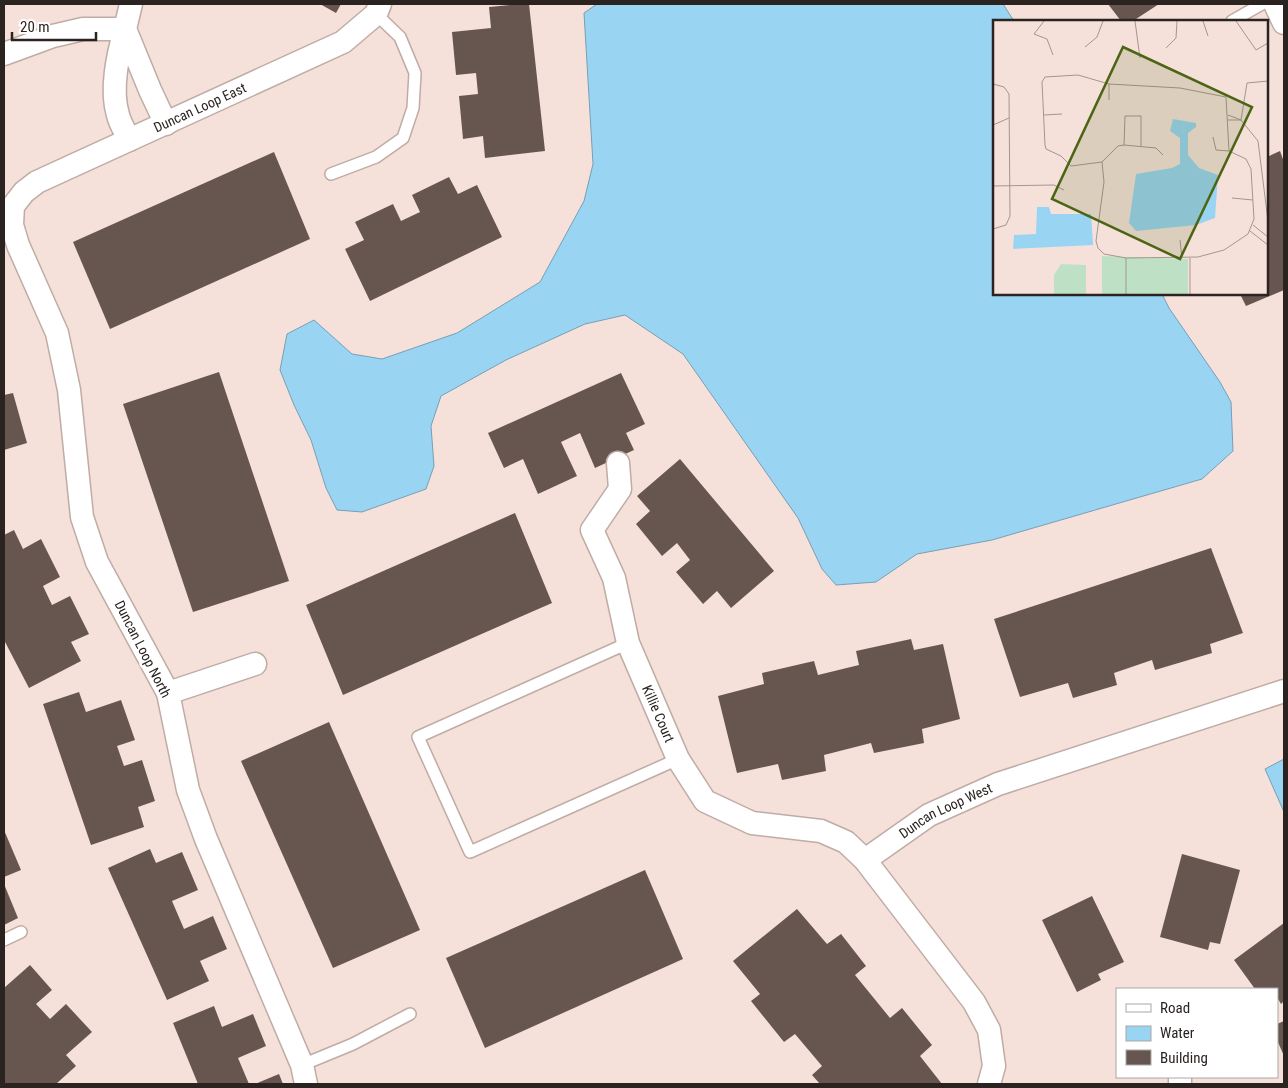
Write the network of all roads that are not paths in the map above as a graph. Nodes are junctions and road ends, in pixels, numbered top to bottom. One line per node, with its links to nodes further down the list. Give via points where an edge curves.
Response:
1 (131, 4): 7 (street)
2 (1262, 4): 5 (lane)
3 (1275, 4): 6 (street)
4 (378, 9): 9 (street, Duncan Loop East, via 343,42); 11 (lane, via 400,38 415,73 413,108 403,138 376,157)
5 (1234, 20)
6 (1284, 23)
7 (125, 29): 8 (street, via 83,29); 9 (street); 10 (street, via 116,61 115,99)
8 (4, 54)
9 (166, 124): 10 (street, Duncan Loop East)
10 (129, 140): 12 (street, Duncan Loop East, via 38,182)
11 (331, 174)
12 (13, 206): 17 (street, Duncan Loop North, via 12,225 18,245 57,333 69,390 82,517 97,562)
13 (618, 463): 14 (street, Killie Court, via 620,490 592,530 614,578)
14 (628, 643): 18 (street, Killie Court); 18 (lane, via 418,737 470,852)
15 (255, 664): 17 (street)
16 (1284, 692): 19 (street, Duncan Loop West, via 998,784 929,815)
17 (168, 693): 23 (street, Duncan Loop North, via 191,799)
18 (678, 759): 19 (street, Killie Court, via 705,801 752,823 820,831 846,842)
19 (865, 860): 24 (street, via 974,1002 988,1030 994,1066)
20 (21, 932): 21 (lane)
21 (4, 940)
22 (410, 1014): 23 (lane)
23 (304, 1074)
24 (989, 1084)

